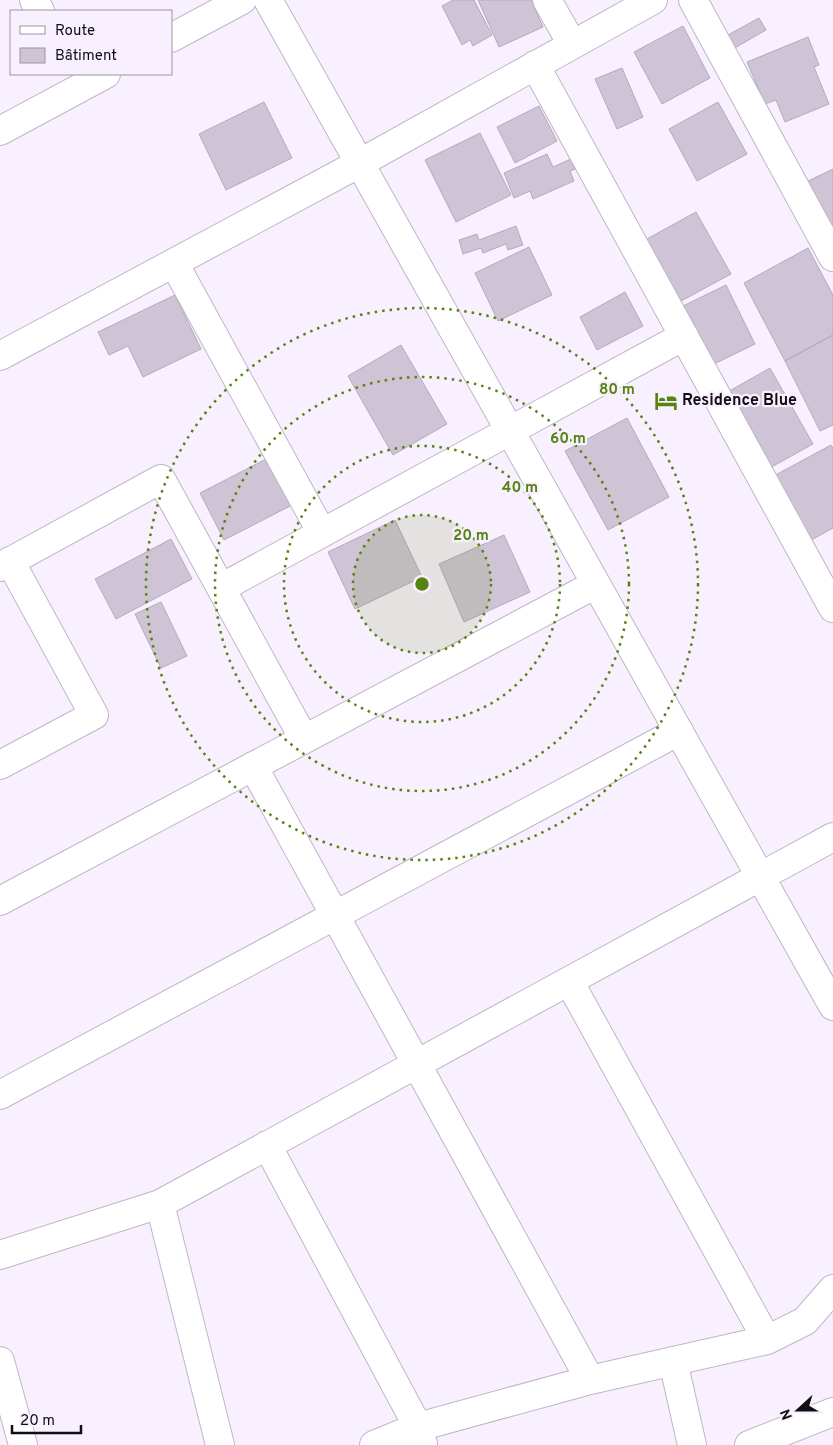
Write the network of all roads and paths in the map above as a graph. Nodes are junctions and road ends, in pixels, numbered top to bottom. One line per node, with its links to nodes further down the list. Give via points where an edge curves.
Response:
1 (242, 0): 6 (street)
2 (268, 0): 12 (street)
3 (547, 0): 7 (street)
4 (653, 0): 7 (street)
5 (693, 0): 13 (street)
6 (172, 37)
7 (572, 44): 8 (street)
8 (536, 64): 12 (street); 15 (street)
9 (102, 75): 10 (street)
10 (76, 81): 11 (street)
11 (0, 132)
12 (360, 163): 14 (street); 17 (street)
13 (833, 257)
14 (174, 263): 16 (street); 18 (street)
15 (684, 336): 17 (street); 20 (street)
16 (0, 356)
17 (510, 431): 18 (street); 21 (street)
18 (322, 533): 22 (street)
19 (5, 564): 22 (street, via 161,479); 26 (street, via 94,715)
20 (824, 569): 23 (street)
21 (596, 584): 24 (street); 25 (street)
22 (221, 588): 25 (street)
23 (833, 608)
24 (679, 731): 29 (street); 31 (street)
25 (304, 739): 27 (street)
26 (0, 765)
27 (254, 766): 30 (street); 31 (street)
28 (833, 837): 29 (street)
29 (760, 876): 32 (street); 33 (street)
30 (0, 901)
31 (335, 916): 34 (street); 35 (street)
32 (569, 981): 34 (street); 40 (street)
33 (832, 1002)
34 (417, 1064): 36 (street); 43 (street)
35 (0, 1095)
36 (267, 1145): 37 (street); 45 (street)
37 (160, 1204): 38 (street); 47 (street)
38 (0, 1255)
39 (833, 1289): 40 (street, via 805,1320)
40 (767, 1340): 42 (street)
41 (0, 1361): 46 (street)
42 (673, 1361): 43 (street); 49 (street)
43 (590, 1380): 45 (street)
44 (833, 1412): 50 (street)
45 (421, 1436): 48 (street)
46 (23, 1445)
47 (220, 1445)
48 (374, 1445)
49 (692, 1445)
50 (749, 1445)

